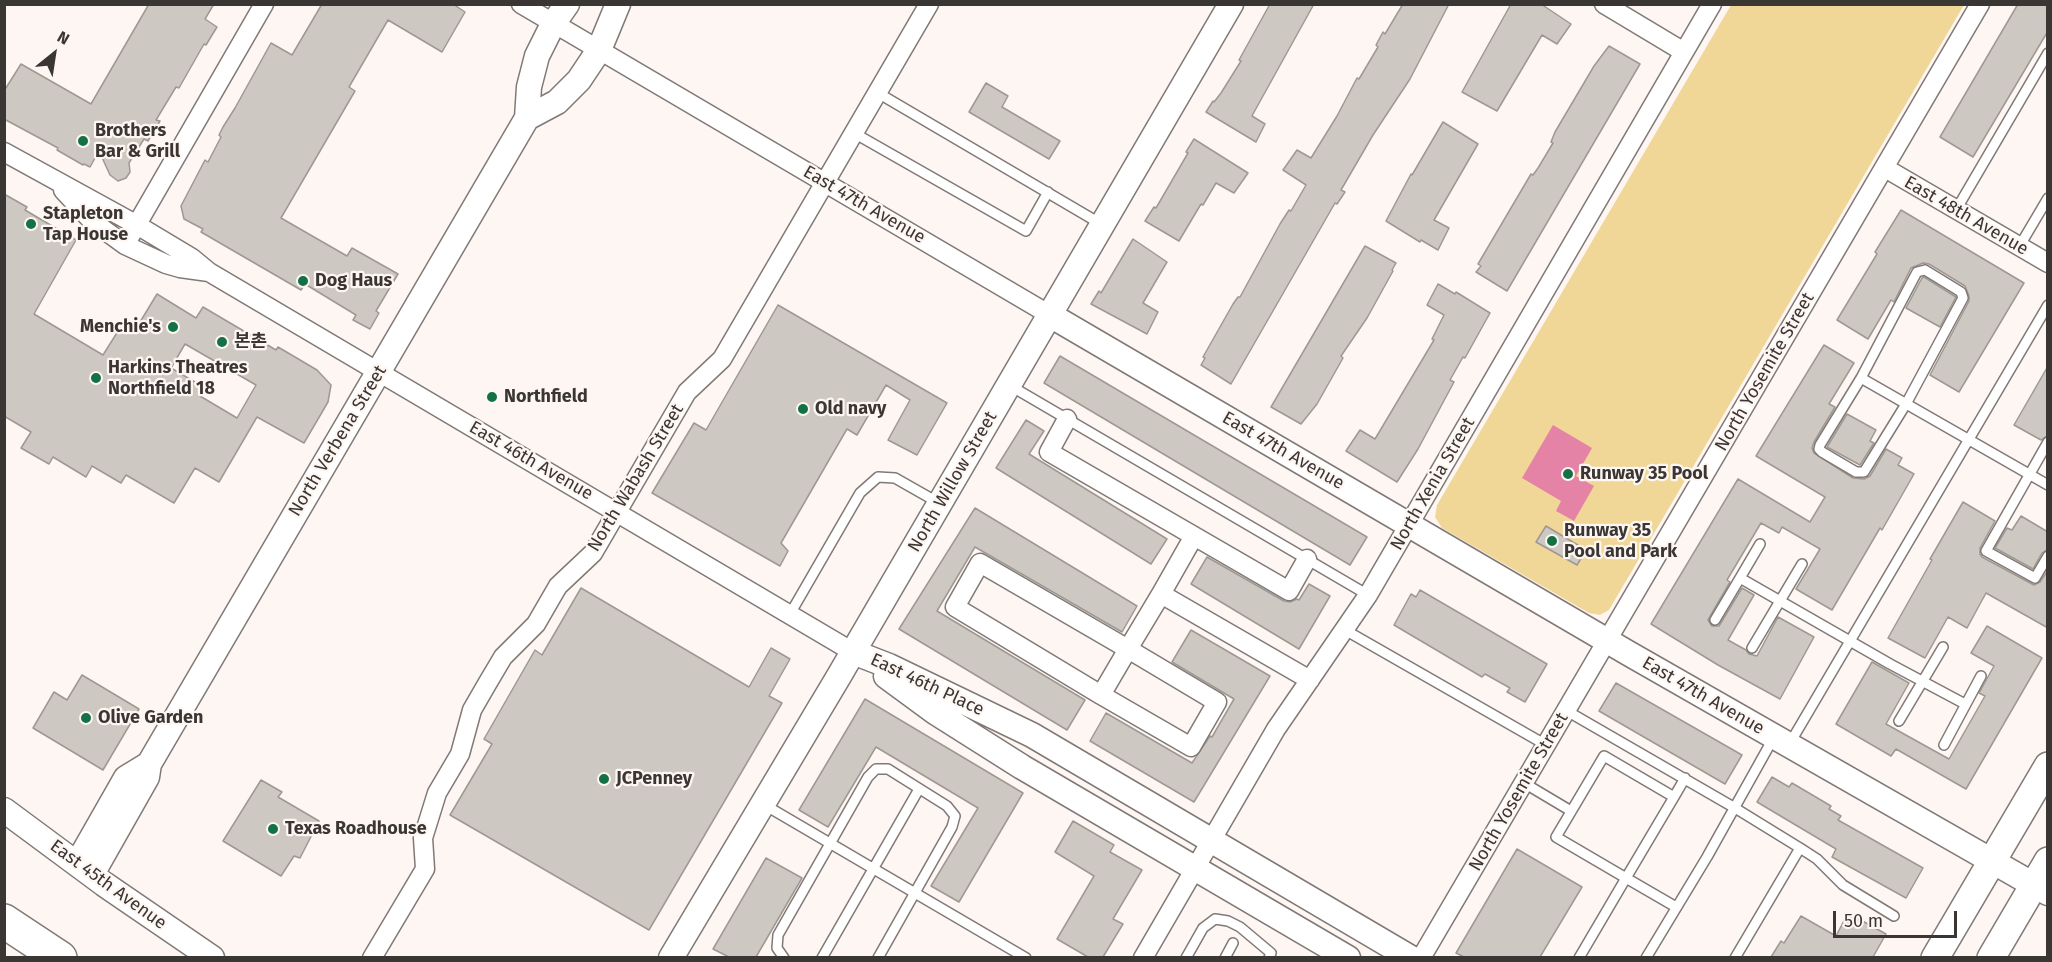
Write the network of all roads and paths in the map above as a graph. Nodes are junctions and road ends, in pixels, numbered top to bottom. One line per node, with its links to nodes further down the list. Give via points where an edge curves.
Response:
1 (264, 4): 23 (street)
2 (521, 4): 9 (street, East 47th Avenue)
3 (618, 4): 10 (street)
4 (929, 4): 13 (street, North Wabash Street)
5 (1232, 4): 24 (street, North Willow Street)
6 (1604, 4): 11 (street)
7 (1712, 4): 11 (street, North Xenia Street)
8 (1980, 4): 17 (street, North Yosemite Street)
9 (560, 14): 10 (street, East 47th Avenue); 14 (street, North Verbena Street, via 537,56)
10 (599, 50): 14 (street, via 579,80 557,102); 19 (street, East 47th Avenue)
11 (1684, 52): 42 (street, North Xenia Street)
12 (2048, 52): 22 (lane)
13 (878, 93): 15 (street, North Wabash Street); 20 (lane)
14 (527, 118): 31 (street, North Verbena Street)
15 (854, 133): 19 (street, North Wabash Street); 20 (lane, via 1026,231)
16 (4, 152): 18 (street, East 46th Avenue)
17 (1885, 168): 22 (street, East 48th Avenue); 55 (street, North Yosemite Street)
18 (55, 182): 23 (street, East 46th Avenue); 25 (street, East 46th Avenue, via 92,221)
19 (826, 183): 30 (street, East 47th Avenue); 41 (street, North Wabash Street, via 722,359 687,392)
20 (1048, 192): 24 (lane)
21 (2048, 198): 26 (lane)
22 (1956, 210): 26 (street, East 48th Avenue)
23 (137, 225): 25 (street); 28 (street, East 46th Avenue)
24 (1103, 225): 30 (street, North Willow Street)
25 (125, 245): 28 (street, East 46th Avenue, via 166,264)
26 (2019, 247): 27 (street, East 48th Avenue)
27 (2048, 263)
28 (209, 272): 31 (street, East 46th Avenue)
29 (2048, 305): 36 (lane)
30 (1050, 315): 33 (street, North Willow Street); 42 (street, East 47th Avenue)
31 (379, 372): 41 (street, East 46th Avenue); 87 (street, North Verbena Street, via 149,764 126,778)
32 (1861, 378): 34 (lane); 34 (lane, via 1819,449 1856,472 1864,472); 34 (lane, via 1917,272 1925,270 1961,292 1964,298)
33 (1009, 385): 35 (lane); 40 (street, North Willow Street)
34 (1906, 404): 36 (lane)
35 (1067, 419): 43 (street, via 1049,452); 46 (lane)
36 (1968, 440): 38 (lane); 56 (lane)
37 (2048, 442): 38 (lane)
38 (2028, 474): 39 (lane); 45 (lane, via 1986,551 2035,578)
39 (2048, 485)
40 (940, 504): 52 (lane, via 895,478 878,477 860,493); 60 (street, North Willow Street)
41 (618, 512): 52 (street, East 46th Avenue); 97 (street, North Wabash Street, via 593,553 558,586 536,624 503,657 472,710 460,754 437,793 423,838 424,869)
42 (1409, 525): 50 (street, North Xenia Street); 55 (street, East 47th Avenue)
43 (1194, 536): 46 (street, via 1288,591); 49 (street)
44 (1760, 544): 48 (lane)
45 (2048, 556)
46 (1307, 559): 50 (lane)
47 (1802, 564): 51 (lane)
48 (1740, 578): 51 (lane); 53 (lane)
49 (1161, 594): 59 (street); 62 (street)
50 (1368, 595): 54 (street, North Xenia Street)
51 (1779, 601): 56 (lane); 58 (lane)
52 (790, 614): 60 (street, East 46th Avenue)
53 (1715, 620)
54 (1345, 630): 62 (street, North Xenia Street); 69 (lane)
55 (1608, 640): 66 (street, North Yosemite Street); 68 (street, East 47th Avenue)
56 (1851, 641): 63 (lane); 68 (lane)
57 (1943, 646): 63 (lane)
58 (1752, 648)
59 (1128, 649): 64 (street); 64 (street, via 1217,702 1191,747); 64 (street, via 980,563 955,607)
60 (853, 652): 76 (street, North Willow Street); 80 (street, East 46th Place, via 1032,735); 86 (street, East 46th Place, via 934,712)
61 (1980, 676): 65 (lane)
62 (1310, 680): 80 (street, North Xenia Street, via 1265,747)
63 (1922, 681): 65 (lane); 67 (lane)
64 (1101, 695)
65 (1965, 704): 70 (lane)
66 (1567, 711): 69 (street, North Yosemite Street); 72 (lane)
67 (1899, 722)
68 (1781, 741): 77 (lane); 84 (street, East 47th Avenue)
69 (1546, 745): 73 (street, North Yosemite Street)
70 (1944, 745)
71 (2048, 766): 84 (main road)
72 (1685, 778): 75 (lane); 77 (lane)
73 (1524, 783): 79 (lane); 109 (street, North Yosemite Street)
74 (920, 789): 81 (lane, via 888,768 876,769); 85 (lane); 90 (lane, via 947,806 955,816)
75 (1674, 797): 79 (lane, via 1604,756); 88 (lane)
76 (763, 804): 81 (lane); 98 (street, North Willow Street)
77 (1735, 808): 82 (lane); 91 (lane)
78 (4, 810): 87 (street, East 45th Avenue)
79 (1571, 811): 88 (lane, via 1556,837)
80 (1211, 840): 86 (street, North Xenia Street); 108 (street, East 46th Place)
81 (831, 844): 85 (lane); 99 (lane, via 778,935 777,948)
82 (1800, 848): 92 (lane, via 1844,885); 112 (lane)
83 (2048, 861): 89 (main road)
84 (1991, 862): 89 (street, East 47th Avenue); 113 (main road)
85 (873, 868): 90 (lane); 100 (lane)
86 (1195, 868): 103 (street, North Xenia Street); 107 (street, East 46th Place)
87 (84, 869): 96 (street, East 45th Avenue)
88 (1626, 878): 91 (lane); 110 (lane)
89 (2040, 889): 114 (main road)
90 (915, 893): 101 (lane); 102 (lane)
91 (1676, 907): 111 (lane)
92 (1894, 916)
93 (4, 921): 95 (highway)
94 (1233, 943): 105 (lane)
95 (60, 957)
96 (212, 957)
97 (372, 957)
98 (672, 957)
99 (784, 957)
100 (822, 957)
101 (878, 957)
102 (1026, 957)
103 (1143, 957)
104 (1186, 957): 106 (lane, via 1203,928 1215,919 1240,927 1271,952)
105 (1225, 957)
106 (1269, 957)
107 (1348, 957)
108 (1411, 957)
109 (1421, 957)
110 (1579, 957)
111 (1646, 957)
112 (1735, 957)
113 (1935, 957)
114 (1991, 957)

